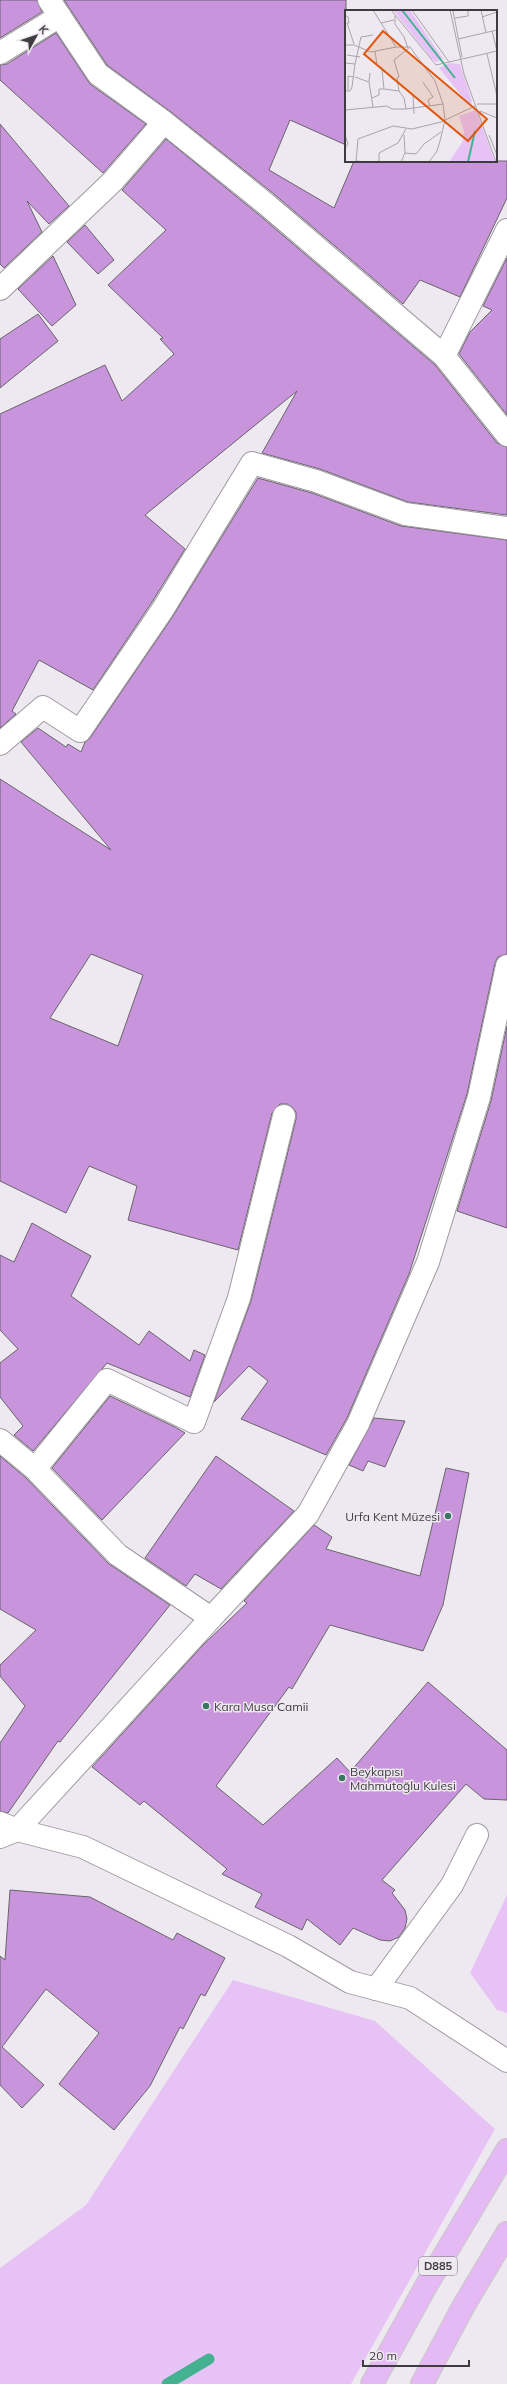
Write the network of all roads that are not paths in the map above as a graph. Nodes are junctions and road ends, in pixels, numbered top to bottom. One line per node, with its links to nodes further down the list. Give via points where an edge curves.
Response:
1 (55, 8): 2 (street); 3 (street, via 98,74)
2 (0, 53)
3 (164, 122): 5 (street, via 114,181); 6 (street, via 266,204)
4 (507, 230): 6 (street)
5 (0, 289)
6 (444, 356): 7 (street)
7 (507, 435)
8 (507, 528): 9 (street, via 405,514 316,481 252,463 163,610 80,731 43,707)
9 (0, 744)
10 (507, 966): 14 (street, via 479,1097 428,1262 358,1424 308,1514)
11 (284, 1116): 13 (street, via 239,1298 194,1422 107,1380)
12 (0, 1440): 13 (street)
13 (35, 1469): 14 (street, via 118,1556)
14 (211, 1618): 15 (street)
15 (6, 1830): 17 (street, via 84,1847 288,1946 350,1982)
16 (478, 1835): 17 (street, via 452,1885)
17 (376, 1989): 18 (street, via 410,1998)
18 (507, 2061)
19 (507, 2150): 21 (main road, D885, via 426,2286)
20 (507, 2233): 22 (main road, via 463,2307)
21 (372, 2384)
22 (422, 2384)

